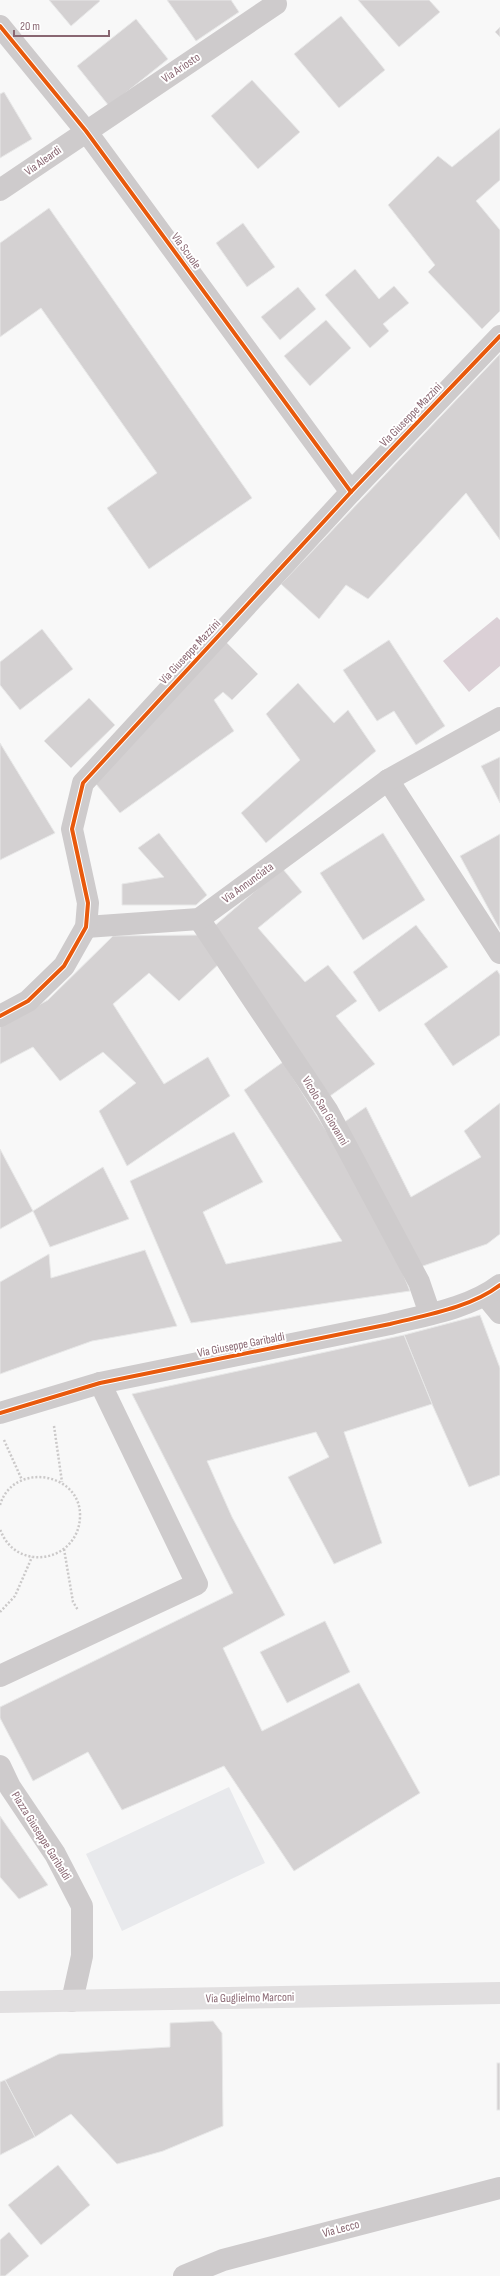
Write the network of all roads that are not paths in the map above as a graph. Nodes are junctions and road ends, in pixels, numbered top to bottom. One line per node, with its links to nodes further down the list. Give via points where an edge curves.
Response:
1 (276, 4): 3 (street, Via Ariosto)
2 (0, 26): 3 (street, Via Scuole)
3 (86, 131): 4 (street, Via Aleardi); 6 (street, Via Scuole)
4 (0, 190)
5 (500, 336): 6 (street, Via Giuseppe Mazzini)
6 (351, 492): 10 (street, Via Giuseppe Mazzini, via 83,783 72,829 88,903)
7 (500, 718): 8 (street, Via Annunciata)
8 (388, 780): 9 (street, Via Annunciata); 11 (street)
9 (199, 920): 10 (street); 15 (street, Vicolo San Giovanni, via 327,1110 419,1282)
10 (86, 926): 12 (street, Via Giuseppe Mazzini, via 64,966 28,1001)
11 (500, 953)
12 (0, 1016)
13 (493, 1290): 14 (street); 15 (street, Via Giuseppe Garibaldi)
14 (500, 1313)
15 (430, 1314): 16 (street, Via Giuseppe Garibaldi, via 276,1349)
16 (100, 1383): 17 (street, Via Giuseppe Garibaldi); 18 (street, via 197,1584)
17 (0, 1413)
18 (0, 1676)
19 (0, 1766): 21 (street, Piazza Giuseppe Garibaldi, via 10,1787 55,1854 82,1906 82,1956)
20 (500, 1993): 21 (main road, Via Guglielmo Marconi)
21 (72, 2000): 22 (main road, Via Guglielmo Marconi)
22 (0, 2002)
23 (500, 2188): 24 (street, Via Lecco, via 223,2260)
24 (184, 2276)

